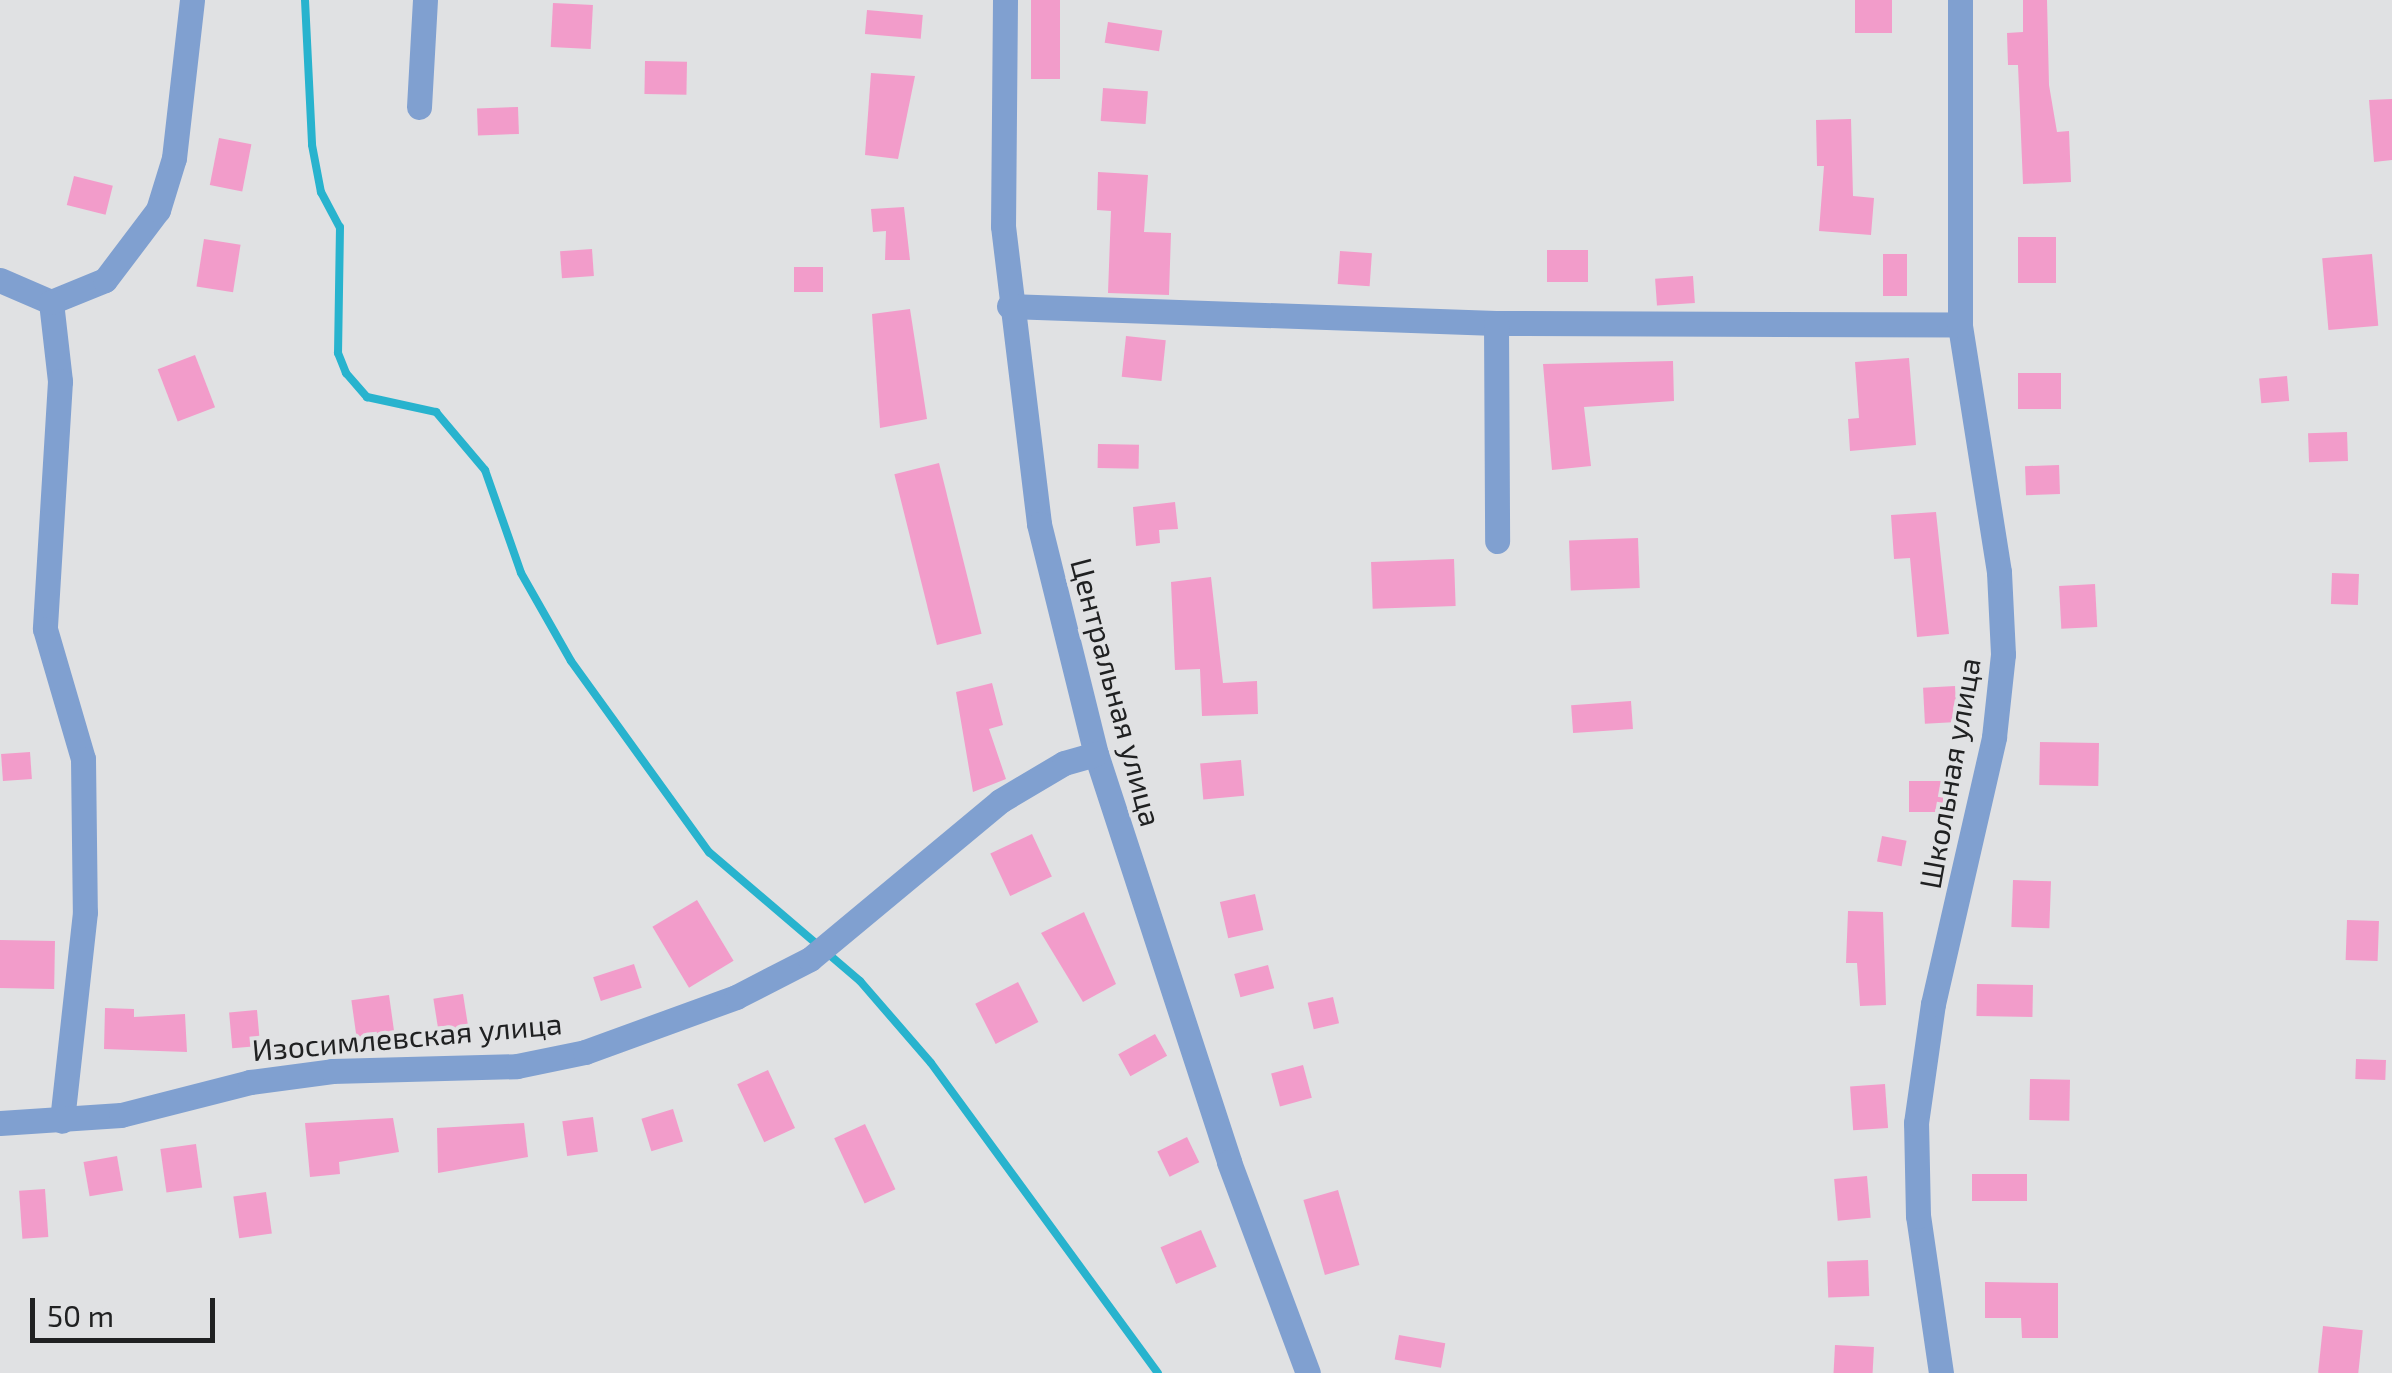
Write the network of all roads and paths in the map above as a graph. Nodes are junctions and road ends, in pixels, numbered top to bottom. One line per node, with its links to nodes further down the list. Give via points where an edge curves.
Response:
1 (192, 0): 7 (street, via 174,158 158,210 106,280)
2 (425, 0): 5 (street)
3 (1005, 0): 8 (street, Центральная улица, via 998,122)
4 (1960, 0): 10 (street, Школьная улица)
5 (419, 108)
6 (0, 280): 7 (street)
7 (51, 302): 13 (street, via 60,381 45,629 83,759 79,1011)
8 (1008, 306): 9 (street); 12 (street, Центральная улица, via 1039,524)
9 (1496, 323): 10 (street); 11 (street)
10 (1960, 326): 16 (street, Школьная улица, via 1999,572 2003,654 1994,736 1933,1004 1916,1123 1918,1216)
11 (1496, 541)
12 (1096, 754): 13 (street, Изосимлевская улица, via 1064,763 1000,801 810,959 736,997 585,1052 517,1066 267,1079); 15 (street, Центральная улица, via 1229,1162)
13 (62, 1122): 14 (street, Изосимлевская улица)
14 (0, 1123)
15 (1308, 1373)
16 (1941, 1373)

